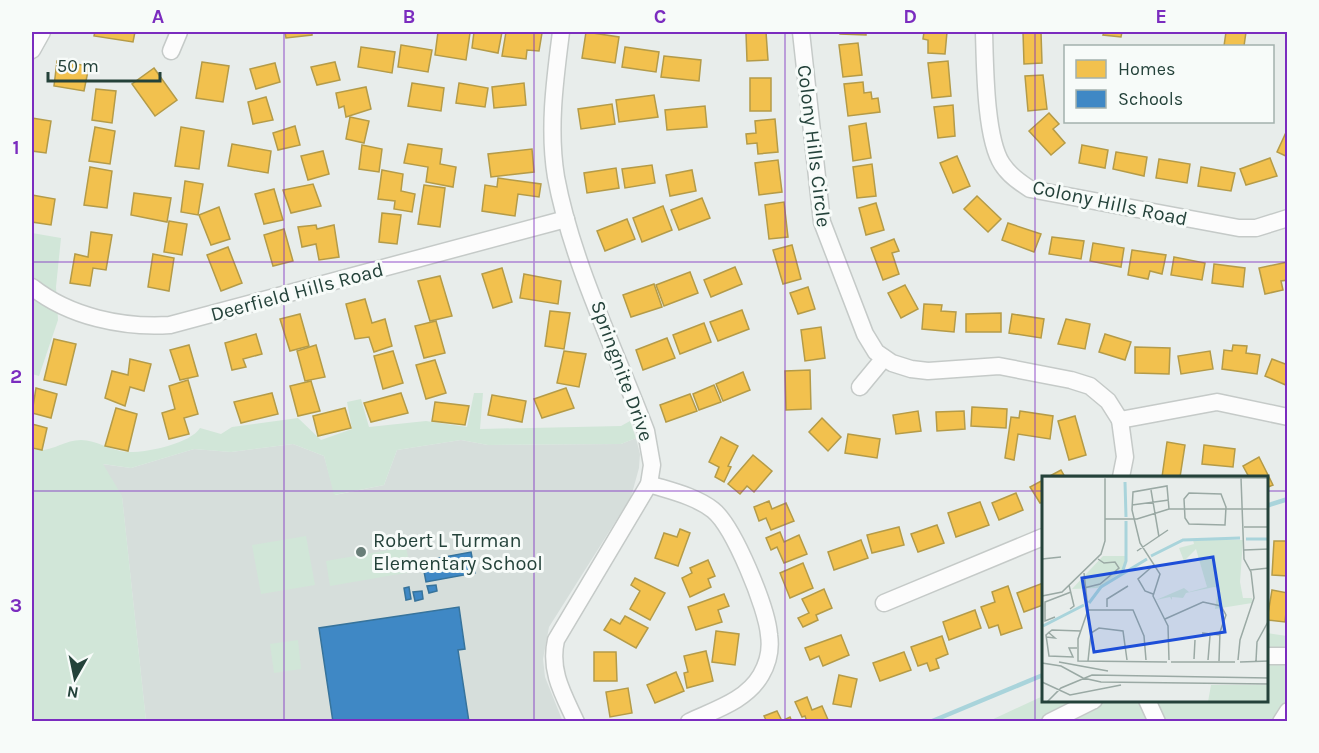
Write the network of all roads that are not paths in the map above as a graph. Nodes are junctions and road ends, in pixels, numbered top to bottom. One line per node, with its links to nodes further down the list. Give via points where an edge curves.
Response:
1 (42, 32): 6 (street)
2 (179, 32): 7 (street)
3 (561, 32): 9 (street, Springnite Drive, via 553,93 553,148)
4 (801, 32): 11 (street, Colony Hills Circle, via 822,222 865,334)
5 (984, 32): 8 (street, Colony Hills Road, via 995,150 1015,179 1030,189 1239,228 1256,228)
6 (32, 50)
7 (171, 51)
8 (1287, 218)
9 (566, 219): 10 (street, Deerfield Hills Road, via 170,325 121,325 93,317); 16 (street, Springnite Drive, via 646,431 652,465)
10 (32, 287)
11 (884, 357): 12 (street); 14 (street, Colony Hills Circle, via 919,370 999,366 1071,380 1090,386 1108,401)
12 (860, 387)
13 (1287, 417): 14 (street, via 1217,402)
14 (1120, 420): 15 (street, via 1125,457)
15 (1121, 476)
16 (649, 484): 24 (street, Springnite Drive, via 556,640 555,673); 25 (street, via 699,501 725,522 766,617 770,636 769,656 749,690)
17 (1042, 537): 18 (street)
18 (884, 603)
19 (1268, 656): 20 (street)
20 (1287, 657)
21 (1090, 702): 26 (street)
22 (1148, 702): 27 (street)
23 (1287, 711): 28 (street)
24 (576, 722)
25 (688, 722)
26 (1050, 722)
27 (1157, 722)
28 (1281, 722)

